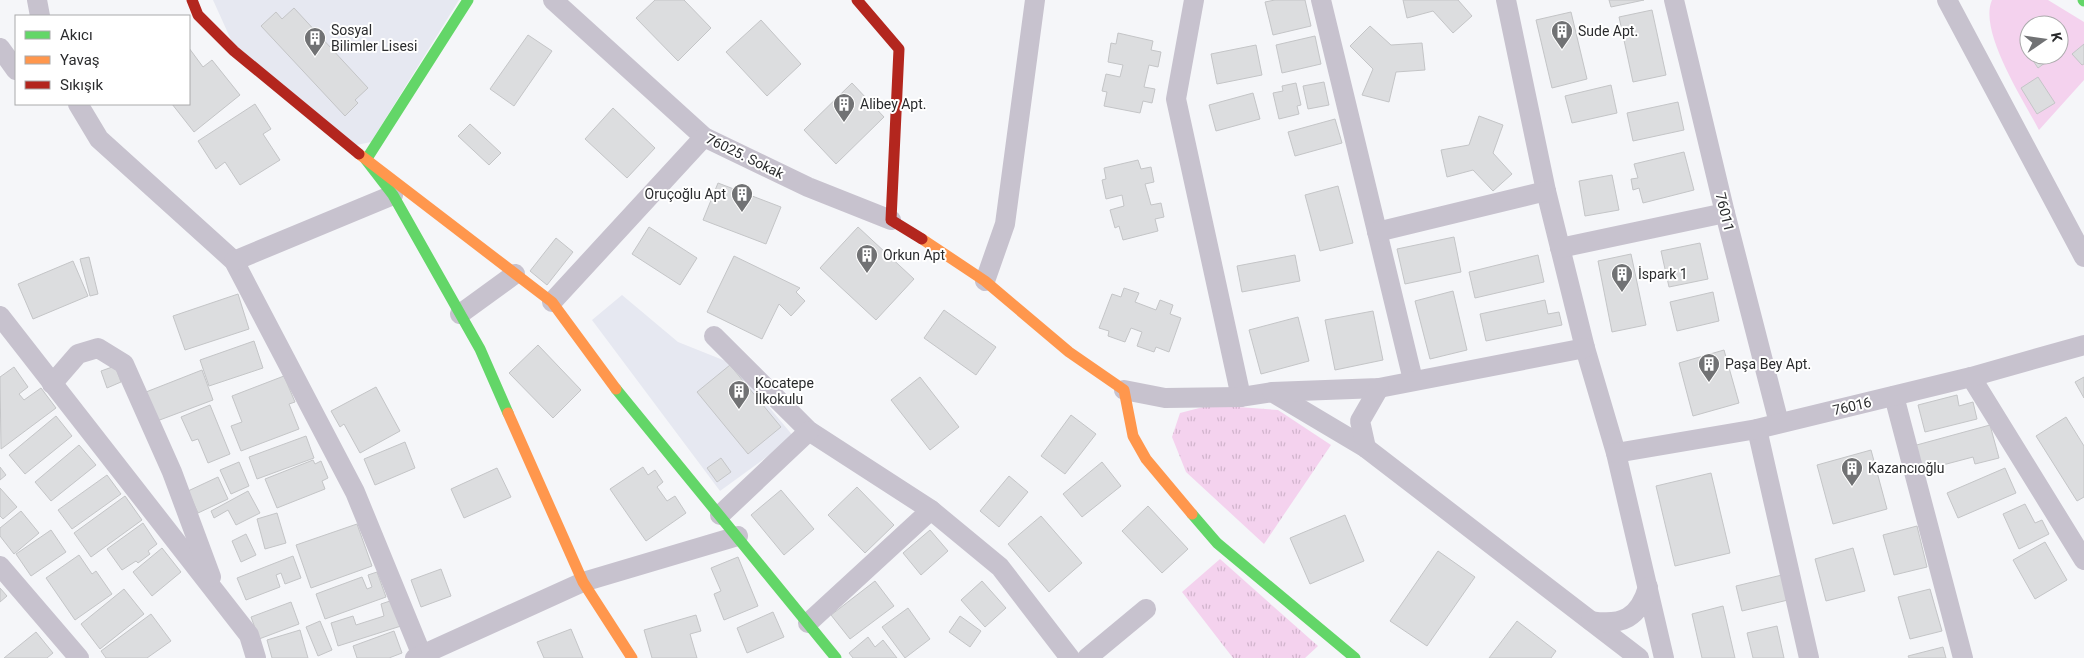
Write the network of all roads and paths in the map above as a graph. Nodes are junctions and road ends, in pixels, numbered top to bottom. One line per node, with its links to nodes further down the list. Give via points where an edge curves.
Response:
1 (37, 0): 12 (street)
2 (468, 0): 19 (street)
3 (553, 0): 18 (street, 76025. Sokak)
4 (857, 0): 23 (street, via 898,49)
5 (1035, 0): 29 (street, via 1005,224)
6 (1194, 0): 43 (street, via 1176,99)
7 (1320, 0): 24 (street)
8 (1506, 0): 20 (street)
9 (1674, 0): 22 (street, 76011)
10 (1946, 2): 26 (street, via 1976,52)
11 (196, 5): 19 (street, via 234,51)
12 (40, 15)
13 (0, 48): 14 (street)
14 (15, 69)
15 (64, 105): 17 (street)
16 (79, 105): 17 (street)
17 (88, 121): 27 (street, via 99,139)
18 (704, 137): 23 (street, 76025. Sokak, via 808,187); 30 (street)
19 (366, 160): 21 (street); 28 (street)
20 (1546, 191): 24 (street); 25 (street)
21 (393, 195): 27 (street); 31 (street)
22 (1725, 213): 25 (street); 44 (street, 76011)
23 (891, 220): 29 (street)
24 (1377, 232): 37 (street)
25 (1560, 248): 35 (street)
26 (2084, 257)
27 (234, 261): 60 (street, via 355,492)
28 (515, 274): 30 (street); 31 (street)
29 (985, 281): 40 (street, via 1089,368)
30 (552, 302): 50 (street, via 620,395)
31 (460, 314): 54 (street, via 480,349)
32 (1, 321): 38 (street)
33 (714, 336): 46 (street)
34 (2084, 345): 36 (street, 76016)
35 (1585, 348): 37 (street); 48 (street)
36 (1971, 377): 42 (street, 76016); 52 (street)
37 (1413, 380): 39 (street)
38 (52, 384): 56 (street); 56 (street, via 78,354 98,348 124,364 172,472)
39 (1379, 388): 41 (street); 47 (street, via 1360,421)
40 (1124, 390): 43 (street, via 1165,398); 67 (street, via 1134,436 1146,459 1217,543)
41 (1272, 392): 43 (street); 47 (street)
42 (1894, 396): 44 (street, 76016); 71 (street)
43 (1241, 397)
44 (1779, 423): 45 (street, 76016)
45 (1757, 428): 48 (street, 76016); 70 (street)
46 (809, 432): 49 (street); 50 (street)
47 (1366, 448): 58 (street)
48 (1616, 453): 55 (street)
49 (931, 510): 59 (street); 65 (street, via 1000,567)
50 (720, 515): 51 (street)
51 (738, 536): 54 (street); 59 (street)
52 (2084, 560)
53 (0, 566): 61 (street)
54 (583, 582): 60 (street); 63 (street)
55 (1648, 587): 58 (street, via 1643,602 1622,621 1606,624); 69 (street)
56 (217, 595): 62 (street, via 249,635)
57 (1146, 609): 66 (street)
58 (1591, 621): 68 (street)
59 (808, 623): 64 (street)
60 (420, 656)
61 (79, 658)
62 (256, 658)
63 (632, 658)
64 (836, 658)
65 (1070, 658)
66 (1087, 658)
67 (1355, 658)
68 (1639, 658)
69 (1664, 658)
70 (1809, 658)
71 (1963, 658)

